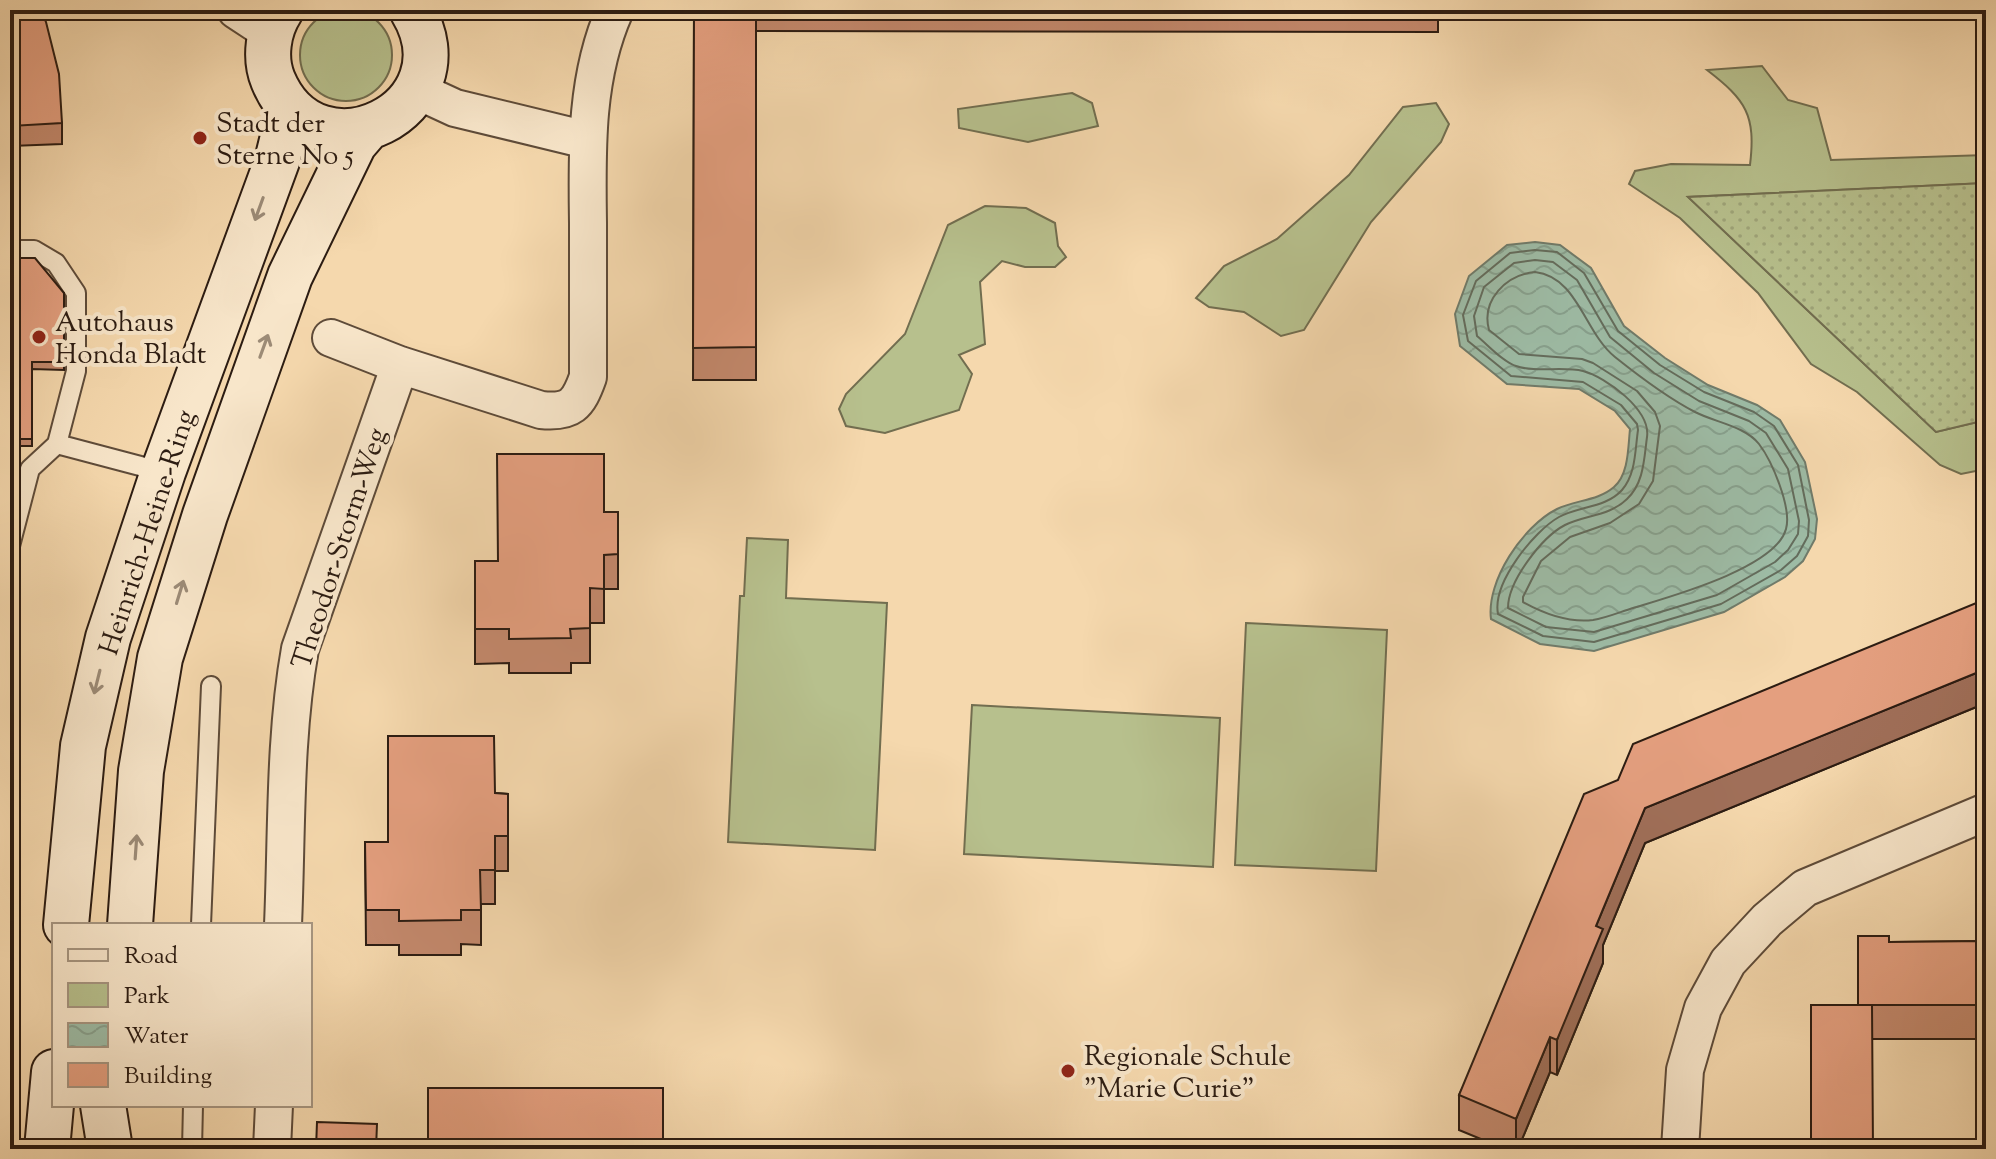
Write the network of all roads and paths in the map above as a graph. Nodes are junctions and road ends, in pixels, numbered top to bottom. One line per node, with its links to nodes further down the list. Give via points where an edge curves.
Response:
1 (615, 10): 7 (street, via 602,38)
2 (418, 13): 4 (main road, via 425,55)
3 (263, 18): 5 (main road, via 270,73)
4 (416, 90): 6 (main road, via 404,108); 7 (street, via 455,108)
5 (290, 108): 6 (main road, via 313,124 339,132); 12 (main road, Heinrich-Heine-Ring, one-way to 12, via 277,161)
6 (366, 130): 17 (main road, Heinrich-Heine-Ring, one-way to 6, via 141,771 160,658 290,276 354,144)
7 (587, 140): 10 (street, via 588,377 581,397 559,412 541,410)
8 (10, 250): 11 (lane, via 34,250 56,263 76,293 76,371)
9 (331, 338): 10 (street)
10 (400, 365): 19 (street, Theodor-Storm-Weg, via 300,649 291,726)
11 (57, 444): 12 (lane); 13 (lane, via 30,469)
12 (163, 472): 16 (main road, Heinrich-Heine-Ring, one-way to 16, via 108,638 83,746)
13 (10, 546)
14 (211, 686): 18 (lane)
15 (1986, 812): 31 (street, via 1805,888 1728,962 1703,1008 1685,1070)
16 (76, 923)
17 (130, 923)
18 (201, 923)
19 (283, 923)
20 (52, 1094): 26 (main road)
21 (78, 1107): 27 (main road)
22 (103, 1107): 28 (main road)
23 (118, 1107): 28 (main road)
24 (193, 1107): 29 (lane)
25 (274, 1107): 30 (street)
26 (47, 1149)
27 (75, 1149)
28 (111, 1149)
29 (192, 1149)
30 (272, 1149)
31 (1680, 1149)

